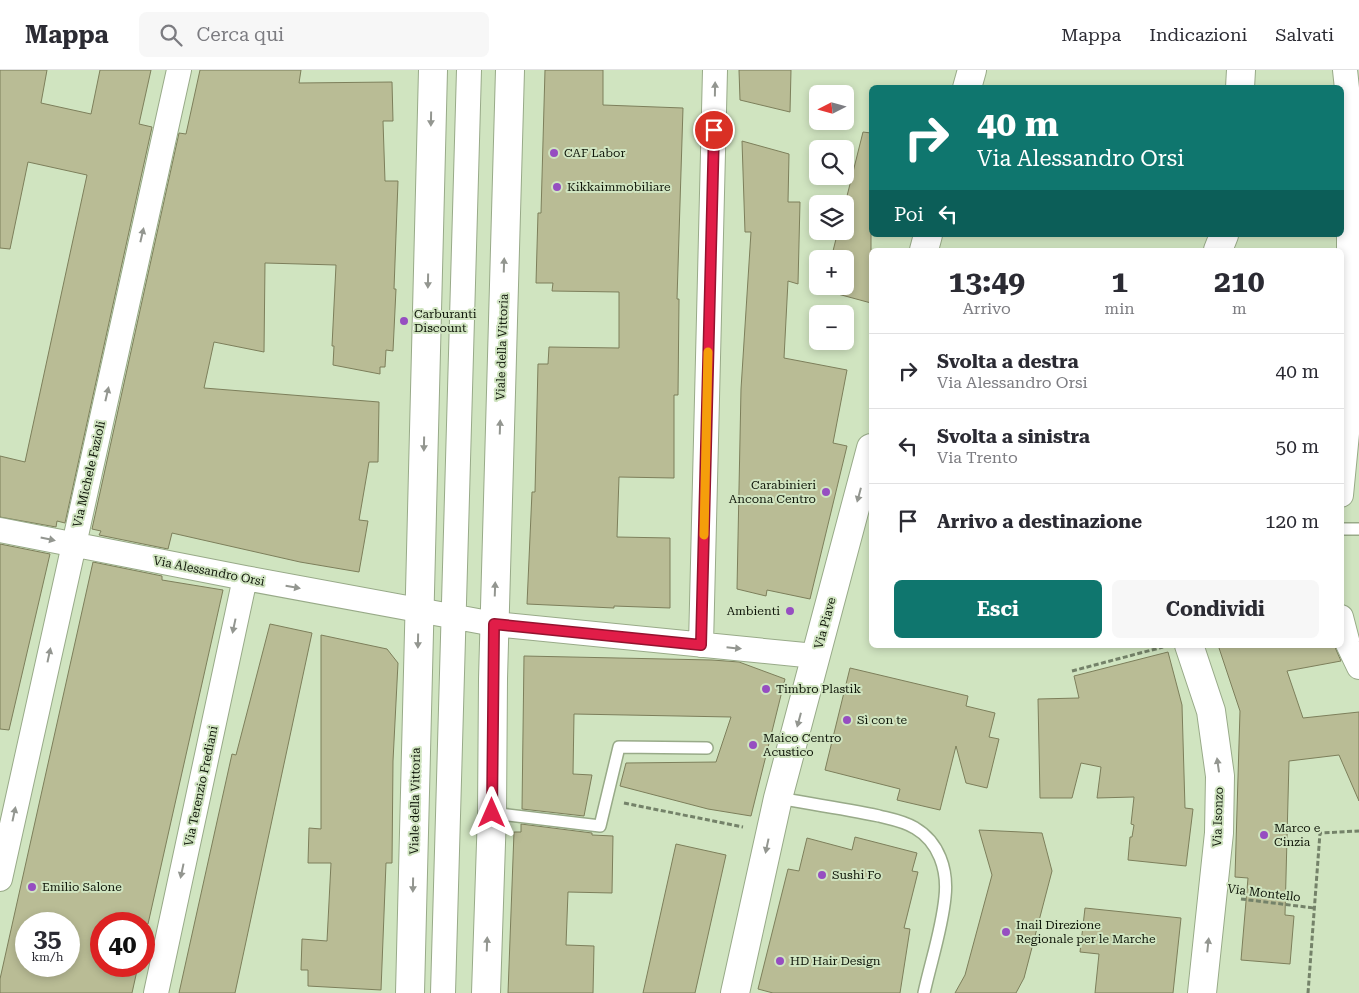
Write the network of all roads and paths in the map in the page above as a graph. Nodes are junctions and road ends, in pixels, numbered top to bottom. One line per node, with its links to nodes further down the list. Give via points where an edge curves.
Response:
1 (179, 70): 16 (street, Via Michele Fazioli, one-way to 1)
2 (433, 70): 18 (street, Viale della Vittoria, one-way to 18)
3 (469, 70): 19 (street)
4 (510, 70): 20 (street, Viale della Vittoria, one-way to 4)
5 (715, 70): 22 (street, one-way to 5)
6 (972, 70): 9 (street)
7 (1241, 70): 10 (street)
8 (1345, 70): 12 (street, via 1349,108 1349,413)
9 (968, 85)
10 (1240, 85)
11 (869, 456): 25 (street, Via Piave, one-way to 25)
12 (1344, 464)
13 (1344, 529): 14 (lane)
14 (1359, 529)
15 (0, 530): 16 (street, Via Alessandro Orsi, one-way to 16)
16 (73, 545): 17 (street, Via Alessandro Orsi); 34 (street, Via Michele Fazioli, one-way to 16)
17 (245, 578): 18 (street, Via Alessandro Orsi, one-way to 18); 37 (street, Via Terenzio Frediani, one-way to 37)
18 (419, 610): 19 (street); 38 (street, Viale della Vittoria, one-way to 38)
19 (453, 616): 20 (street); 39 (street)
20 (494, 624): 22 (street); 31 (street, Viale della Vittoria)
21 (1344, 629): 26 (street)
22 (701, 645): 25 (street, one-way to 25)
23 (1168, 648): 27 (path)
24 (1178, 648): 35 (street, Via Isonzo, one-way to 24, via 1220,776 1211,711)
25 (816, 656): 29 (street, Via Piave, one-way to 29)
26 (1359, 667)
27 (1072, 670)
28 (707, 748): 30 (lane, via 619,747)
29 (778, 798): 33 (street, Via Piave); 42 (lane, via 901,822 916,828 929,840 939,854 945,872 946,895)
30 (606, 800): 31 (lane, via 600,826); 33 (path)
31 (492, 813): 40 (street, Viale della Vittoria, one-way to 31)
32 (1359, 831): 36 (path, Via Montello, via 1320,833)
33 (770, 832): 41 (street, Via Piave, one-way to 41)
34 (0, 879)
35 (1213, 896): 36 (path, Via Montello); 43 (street, Via Isonzo, one-way to 35)
36 (1314, 908): 44 (path, Via Montello)
37 (156, 993)
38 (410, 993)
39 (443, 993)
40 (486, 993)
41 (735, 993)
42 (924, 993)
43 (1202, 993)
44 (1308, 993)

